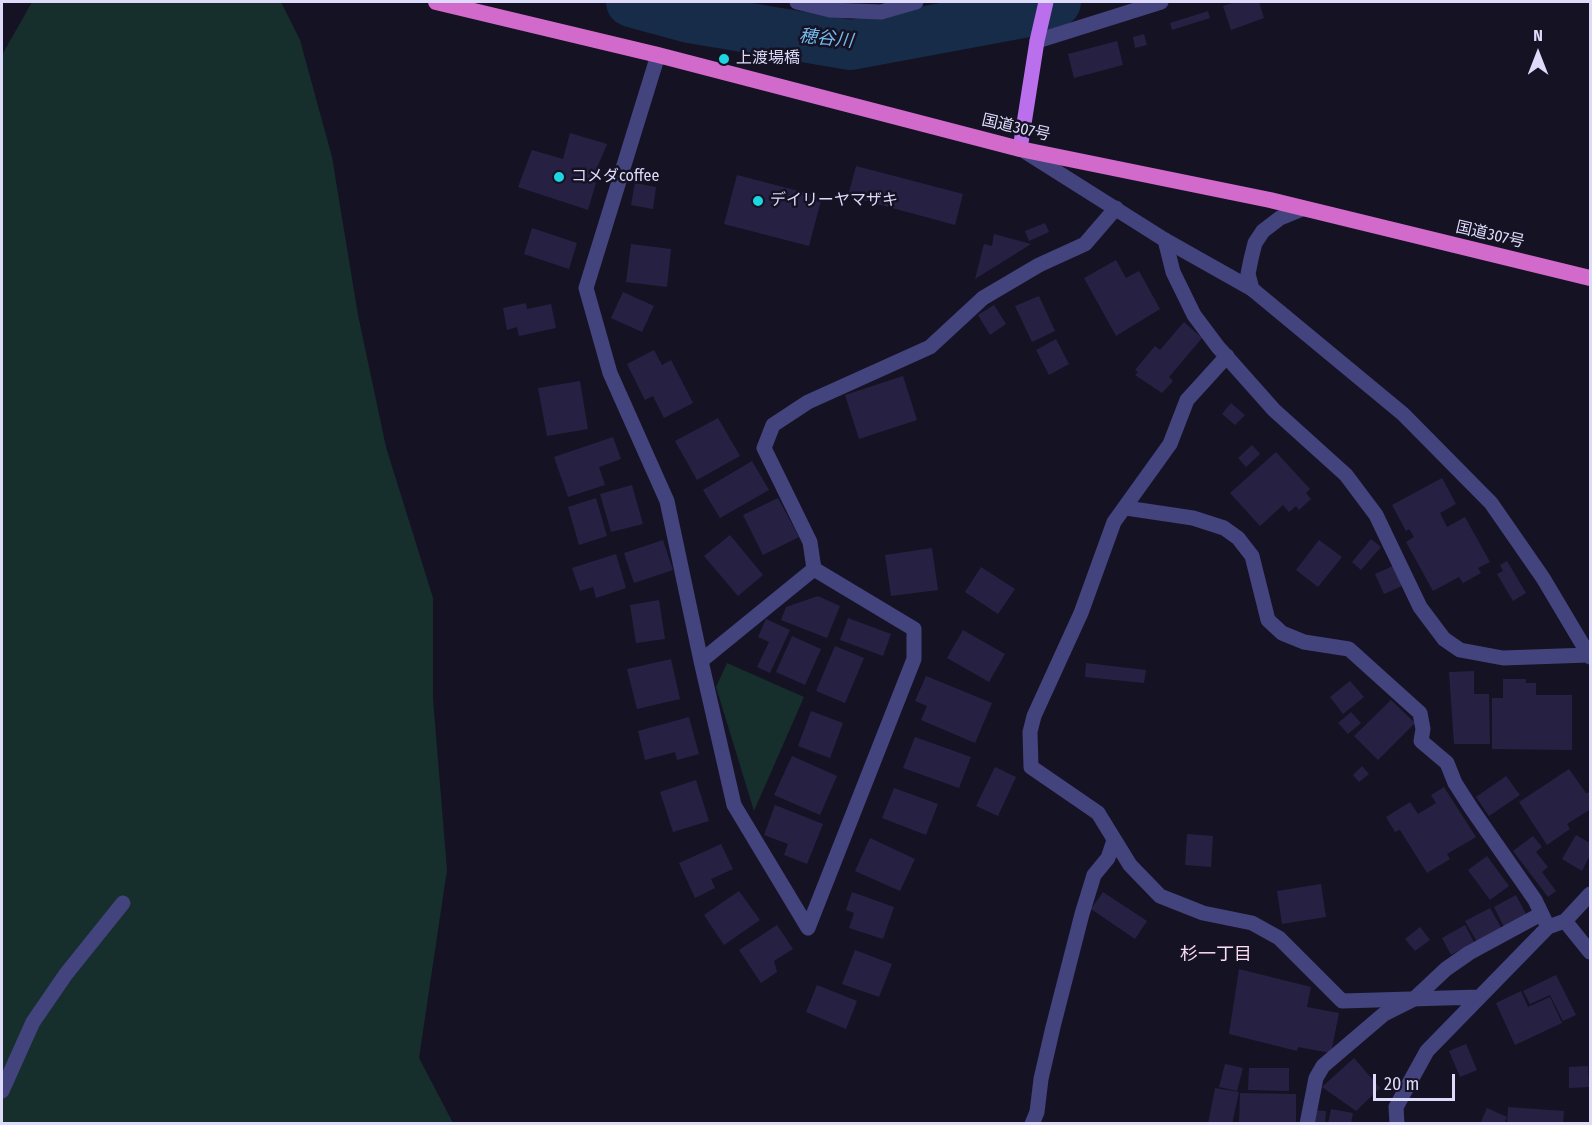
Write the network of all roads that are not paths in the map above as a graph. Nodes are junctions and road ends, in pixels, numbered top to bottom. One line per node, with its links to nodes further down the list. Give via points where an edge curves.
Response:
1 (436, 2): 7 (highway, 国道307号)
2 (797, 2): 3 (street, via 830,10 881,12)
3 (916, 2)
4 (1046, 2): 6 (main road)
5 (1161, 2): 6 (street)
6 (1037, 41): 8 (main road)
7 (658, 55): 8 (highway, 国道307号); 18 (street, via 586,288 610,373 667,501)
8 (1020, 149): 9 (street); 10 (highway, 国道307号)
9 (1116, 208): 11 (street); 16 (street, via 1085,244 983,298 930,347 808,402 773,425 765,448 810,542)
10 (1302, 209): 12 (highway, 国道307号); 13 (street, via 1263,231 1248,274)
11 (1165, 240): 13 (street); 14 (street, via 1173,272 1194,315)
12 (1590, 278)
13 (1252, 289): 17 (street, via 1402,414 1491,503)
14 (1227, 356): 15 (street, via 1187,400 1170,444); 17 (street, via 1274,410 1346,475 1376,515 1420,607 1444,639 1460,650 1503,658)
15 (1126, 508): 19 (street, via 1114,522 1030,732 1031,767 1098,813); 22 (street, via 1193,518 1224,528 1252,556 1268,620 1282,633 1304,642 1348,649 1420,713 1421,741 1447,763 1455,783 1535,900)
16 (814, 569): 18 (street); 18 (street, via 914,629 914,659 808,928 734,805)
17 (1590, 656)
18 (701, 661)
19 (1114, 840): 26 (street, via 1130,865 1160,896 1203,913 1252,923 1279,938 1342,1001); 28 (street, via 1108,858 1094,875 1082,914)
20 (1590, 894): 23 (street)
21 (123, 903): 27 (street, via 33,1022)
22 (1544, 920): 23 (street); 25 (street); 26 (street, via 1469,952)
23 (1565, 921): 24 (street)
24 (1590, 952)
25 (1479, 997): 26 (street); 30 (street, via 1427,1051 1396,1107)
26 (1414, 999): 29 (street, via 1384,1014 1323,1066 1316,1078)
27 (2, 1091)
28 (1032, 1124)
29 (1307, 1124)
30 (1397, 1124)

